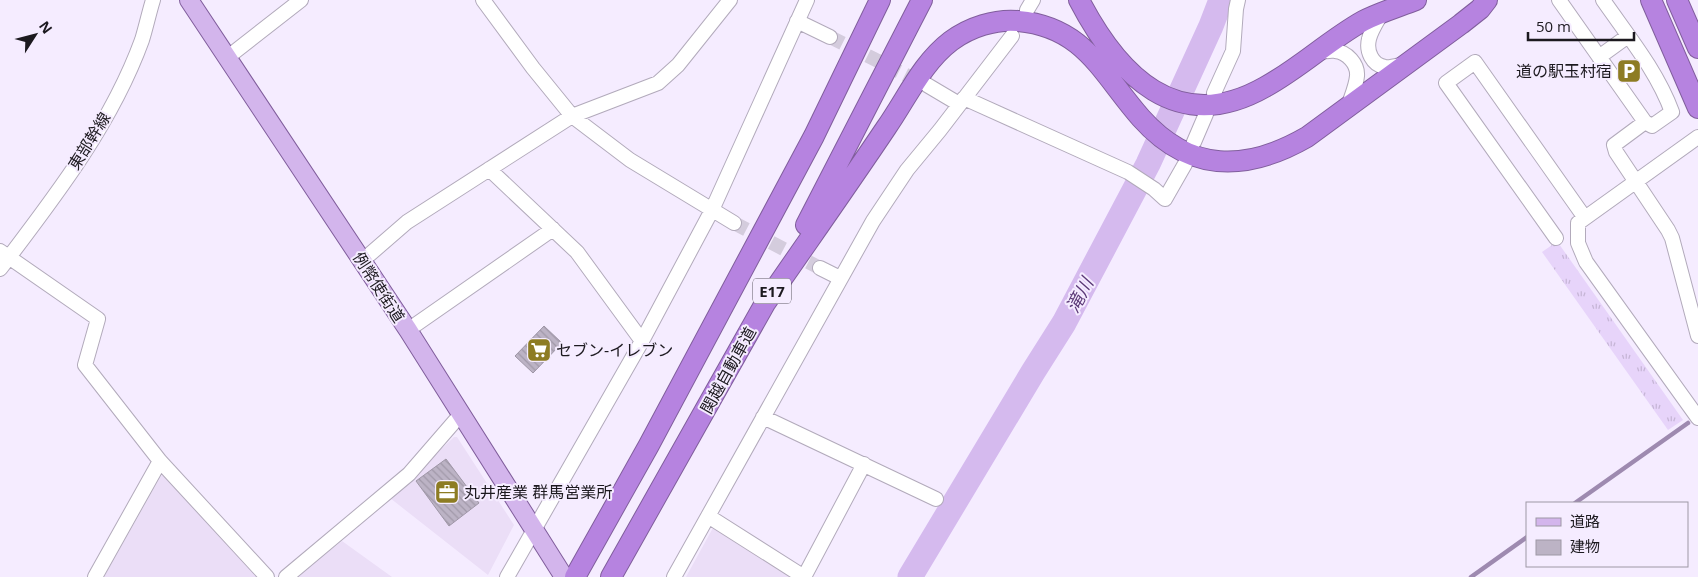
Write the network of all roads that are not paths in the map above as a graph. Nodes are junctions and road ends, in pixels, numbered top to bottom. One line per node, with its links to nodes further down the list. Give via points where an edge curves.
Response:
1 (154, 0): 43 (street, 東部幹線, via 136,53 106,116 52,199)
2 (189, 0): 24 (main road, 例幣使街道)
3 (300, 0): 24 (street)
4 (483, 0): 32 (street)
5 (730, 0): 32 (street, via 678,65 658,83)
6 (807, 0): 18 (street)
7 (880, 0): 59 (highway, 関越自動車道 / E17, via 800,162 648,445)
8 (922, 0): 47 (highway, 関越自動車道 / E17)
9 (1079, 0): 29 (highway, via 1091,22 1130,73 1152,90 1186,103)
10 (1238, 0): 29 (street, via 1233,51)
11 (1416, 0): 17 (highway)
12 (1487, 0): 26 (highway)
13 (1559, 0): 25 (street)
14 (1603, 0): 20 (street)
15 (1652, 0): 31 (highway)
16 (1677, 0): 22 (highway)
17 (1383, 11): 23 (highway, via 1351,28); 26 (street, via 1369,38 1370,55 1385,67 1403,65)
18 (797, 22): 21 (street); 38 (street)
19 (1012, 36): 28 (street)
20 (1628, 36): 25 (street); 33 (street, via 1666,96 1672,112 1652,126)
21 (830, 37)
22 (1698, 48)
23 (1318, 52): 29 (highway, via 1249,96); 30 (street, via 1342,52 1355,65 1357,74)
24 (228, 57): 44 (main road, 例幣使街道)
25 (1599, 57): 33 (street)
26 (1412, 60): 30 (highway)
27 (927, 85): 28 (street)
28 (962, 101): 35 (street, via 1128,172 1165,199); 46 (street, via 907,170)
29 (1209, 104): 35 (street)
30 (1348, 108): 35 (highway, via 1307,137 1267,156 1222,162)
31 (1698, 108)
32 (572, 116): 36 (street); 38 (street, via 630,160)
33 (1645, 122): 37 (street, via 1614,145)
34 (1698, 137): 37 (street)
35 (1188, 153): 47 (highway, via 1151,128 1093,57 1056,30 1007,20 969,30 952,40 924,69)
36 (490, 168): 41 (street); 44 (street, via 408,222)
37 (1636, 181): 39 (street); 49 (street, via 1672,238)
38 (712, 210): 40 (street); 50 (street)
39 (1582, 220): 42 (street, via 1475,62 1446,82); 51 (street, via 1578,243 1586,262)
40 (734, 223)
41 (553, 228): 48 (street); 50 (street, via 577,252)
42 (1556, 238)
43 (3, 259): 54 (street, via 98,319 85,366)
44 (362, 262): 48 (main road, 例幣使街道)
45 (820, 268): 46 (street)
46 (840, 278): 53 (street)
47 (766, 302): 64 (highway, 関越自動車道 / E17)
48 (408, 330): 52 (main road, 例幣使街道)
49 (1698, 336)
50 (642, 341): 58 (street)
51 (1696, 411)
52 (461, 414): 58 (main road, 例幣使街道); 62 (street, via 409,474)
53 (763, 417): 55 (street); 57 (street)
54 (160, 461): 60 (street); 61 (street)
55 (864, 464): 56 (street); 66 (street)
56 (936, 499)
57 (708, 516): 65 (street); 66 (street)
58 (533, 530): 59 (main road, 例幣使街道); 63 (street)
59 (572, 576)
60 (95, 577)
61 (267, 577)
62 (286, 577)
63 (507, 577)
64 (611, 577)
65 (674, 577)
66 (804, 577)

